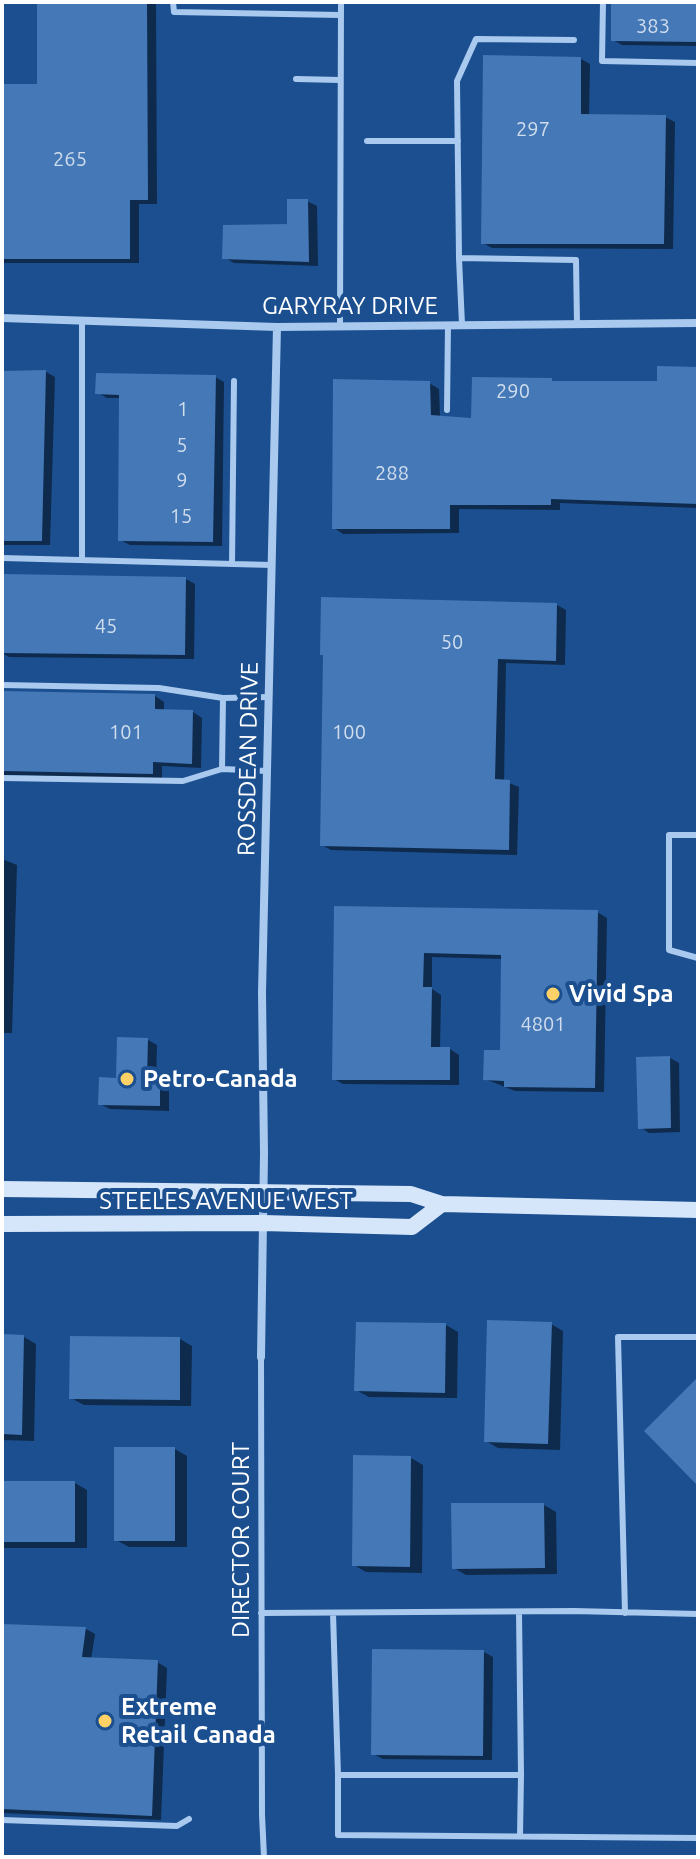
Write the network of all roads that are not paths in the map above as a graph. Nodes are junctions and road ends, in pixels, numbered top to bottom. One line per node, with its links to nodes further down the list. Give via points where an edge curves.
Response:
1 (173, 2): 4 (lane, via 174,12)
2 (341, 2): 4 (lane)
3 (603, 2): 6 (lane, via 602,61)
4 (340, 15): 8 (lane)
5 (574, 40): 10 (lane, via 476,39 457,81)
6 (698, 63)
7 (296, 79): 8 (lane)
8 (340, 80): 18 (lane)
9 (367, 141): 10 (lane)
10 (458, 141): 11 (lane)
11 (459, 258): 15 (lane, via 576,260); 17 (lane)
12 (2, 318): 13 (street, GARYRAY DRIVE)
13 (82, 320): 19 (street, GARYRAY DRIVE); 23 (lane)
14 (698, 323): 15 (street, GARYRAY DRIVE)
15 (577, 324): 17 (street, GARYRAY DRIVE)
16 (448, 325): 17 (street, GARYRAY DRIVE); 18 (street, GARYRAY DRIVE); 21 (lane)
17 (462, 325)
18 (340, 326): 19 (street, GARYRAY DRIVE)
19 (277, 327): 25 (street, ROSSDEAN DRIVE)
20 (234, 381): 24 (lane)
21 (447, 410)
22 (2, 558): 23 (lane)
23 (82, 560): 24 (lane)
24 (232, 564): 25 (lane)
25 (272, 565): 27 (street, ROSSDEAN DRIVE)
26 (2, 685): 28 (lane, via 159,688)
27 (269, 697): 28 (lane); 30 (street, ROSSDEAN DRIVE)
28 (223, 698): 29 (lane)
29 (222, 769): 30 (lane); 31 (lane, via 183,781)
30 (267, 771): 35 (street, ROSSDEAN DRIVE)
31 (2, 778)
32 (698, 835): 33 (lane, via 669,835 669,950)
33 (698, 958)
34 (2, 1189): 35 (main road, STEELES AVENUE WEST)
35 (263, 1192): 36 (main road, STEELES AVENUE WEST, via 411,1194); 38 (street, ROSSDEAN DRIVE)
36 (442, 1204): 37 (main road, STEELES AVENUE WEST); 38 (main road, STEELES AVENUE WEST, via 412,1227)
37 (698, 1210)
38 (263, 1223): 39 (main road, STEELES AVENUE WEST); 41 (street, DIRECTOR COURT)
39 (2, 1224)
40 (698, 1337): 45 (lane, via 618,1337)
41 (261, 1357): 43 (lane, DIRECTOR COURT)
42 (519, 1612): 44 (lane); 45 (lane); 48 (lane)
43 (261, 1613): 44 (lane); 53 (lane, DIRECTOR COURT)
44 (333, 1613): 47 (lane)
45 (625, 1613): 46 (lane)
46 (698, 1614)
47 (338, 1775): 48 (lane); 51 (lane, via 338,1835)
48 (521, 1775): 51 (lane)
49 (189, 1819): 50 (lane, via 177,1826)
50 (2, 1820)
51 (520, 1836): 52 (lane)
52 (698, 1838)
53 (264, 1857)

